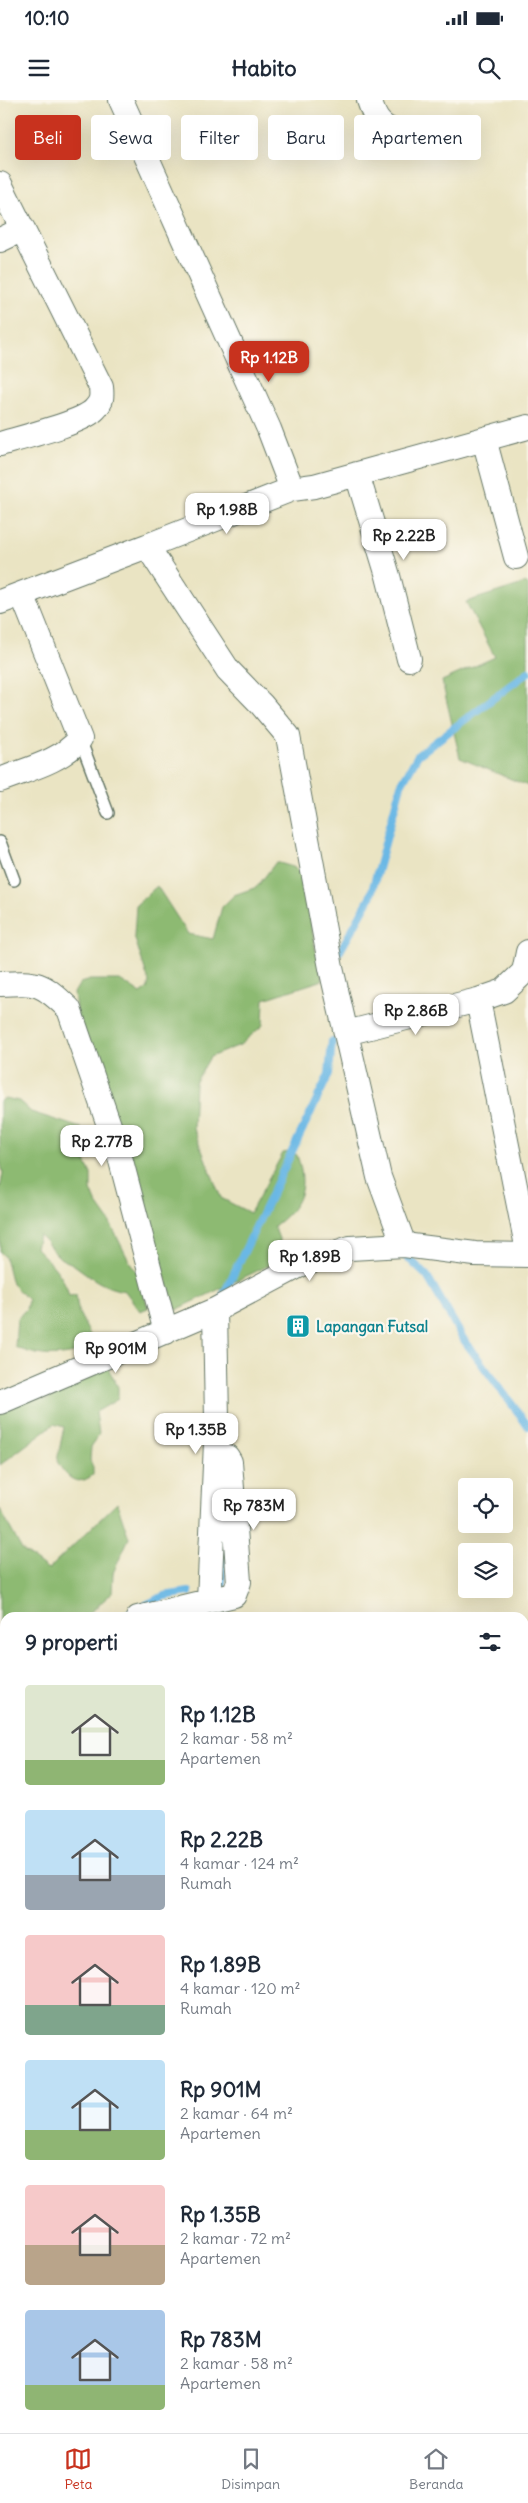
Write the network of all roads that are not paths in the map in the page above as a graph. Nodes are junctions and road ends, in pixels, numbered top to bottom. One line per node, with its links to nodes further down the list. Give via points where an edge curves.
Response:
1 (121, 100): 11 (street, via 269,429)
2 (369, 100): 3 (street)
3 (374, 115)
4 (0, 184): 5 (street)
5 (23, 229): 6 (street); 9 (street, via 101,387 102,398 95,410 78,420)
6 (0, 240)
7 (528, 427): 8 (street)
8 (484, 439): 10 (street); 13 (street)
9 (0, 444)
10 (356, 474): 11 (street); 16 (street, via 388,576)
11 (292, 489): 12 (street)
12 (147, 546): 14 (street); 25 (street, via 228,670 288,736)
13 (516, 557)
14 (22, 594): 15 (street); 17 (street)
15 (0, 602)
16 (409, 659)
17 (80, 739): 18 (street, via 70,751 58,758); 19 (lane)
18 (0, 780)
19 (108, 813)
20 (0, 842): 21 (lane)
21 (14, 880)
22 (528, 952): 24 (street, via 524,972 513,984)
23 (0, 984): 30 (street, via 32,982 50,991 69,1009 120,1157)
24 (478, 1000): 25 (street); 27 (street)
25 (346, 1033): 26 (street, via 379,1177)
26 (404, 1245): 28 (street, via 474,1254); 29 (street, via 350,1248 304,1263)
27 (528, 1251)
28 (528, 1255)
29 (216, 1310): 30 (street); 32 (street, via 209,1600)
30 (166, 1332): 31 (street)
31 (0, 1402)
32 (162, 1612)

